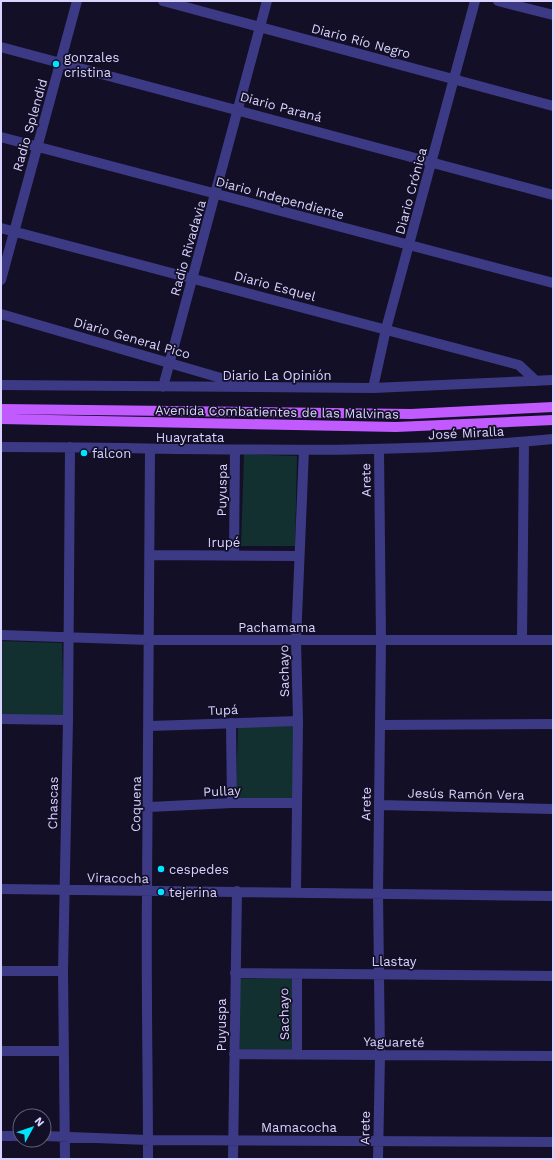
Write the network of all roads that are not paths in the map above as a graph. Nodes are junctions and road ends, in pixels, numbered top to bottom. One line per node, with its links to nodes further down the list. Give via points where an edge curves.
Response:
1 (77, 1): 9 (street, Radio Splendid)
2 (163, 1): 7 (street, Diario Río Negro)
3 (267, 1): 7 (street, Radio Rivadavia)
4 (475, 1): 10 (street, Diario Crónica)
5 (498, 1): 6 (street)
6 (553, 16)
7 (260, 27): 10 (street, Diario Río Negro); 12 (street, Radio Rivadavia)
8 (1, 47): 9 (street, Diario Paraná)
9 (61, 63): 12 (street, Diario Paraná); 14 (street, Radio Splendid)
10 (454, 80): 11 (street, Diario Río Negro); 15 (street, Diario Crónica)
11 (553, 106)
12 (238, 109): 15 (street, Diario Paraná); 16 (street, Radio Rivadavia)
13 (1, 137): 14 (street, Diario Independiente)
14 (37, 147): 16 (street, Diario Independiente); 19 (street, Radio Splendid)
15 (432, 163): 17 (street, Diario Paraná); 20 (street, Diario Crónica)
16 (216, 195): 20 (street, Diario Independiente); 21 (street, Radio Rivadavia)
17 (553, 195)
18 (1, 228): 19 (street, Diario Esquel)
19 (13, 232): 21 (street, Diario Esquel); 22 (street, Radio Splendid)
20 (409, 245): 23 (street, Diario Independiente); 25 (street, Diario Crónica)
21 (193, 278): 25 (street, Diario Esquel); 26 (street, Radio Rivadavia)
22 (1, 280)
23 (553, 283)
24 (1, 314): 26 (street, Diario General Pico)
25 (386, 329): 28 (street, Diario Esquel, via 519,365); 32 (street, Diario Crónica)
26 (169, 362): 30 (street, Radio Rivadavia); 31 (street, Diario General Pico)
27 (553, 380): 28 (street, Diario La Opinión)
28 (536, 381): 32 (street, Diario La Opinión)
29 (1, 385): 30 (street, Diario La Opinión)
30 (163, 387): 31 (street, Diario La Opinión)
31 (256, 388): 32 (street, Diario La Opinión)
32 (373, 388)
33 (553, 407): 34 (main road, Avenida Combatientes de las Malvinas, via 411,414)
34 (1, 409)
35 (1, 419): 36 (main road, Avenida Combatientes de las Malvinas, via 396,427)
36 (553, 420)
37 (553, 439): 38 (street, José Miralla)
38 (524, 442): 44 (street, José Miralla); 52 (street)
39 (1, 447): 40 (street, Huayratata)
40 (70, 447): 41 (street, Huayratata); 49 (street, Chascas)
41 (150, 450): 42 (street, Huayratata); 45 (street, Coquena)
42 (235, 450): 43 (street, Huayratata); 46 (street, Puyuspa)
43 (304, 450): 44 (street, Huayratata); 47 (street, Sachayo)
44 (379, 450): 51 (street, Arete)
45 (150, 555): 46 (street, Irupé); 50 (street, Coquena)
46 (234, 555): 47 (street, Irupé)
47 (298, 556): 54 (street, Sachayo)
48 (1, 635): 49 (street, Pachamama)
49 (68, 637): 50 (street, Pachamama); 56 (street, Chascas)
50 (149, 640): 54 (street, Pachamama); 61 (street, Coquena)
51 (381, 640): 52 (street, Pachamama); 54 (street, Pachamama); 60 (street, Arete)
52 (522, 640): 53 (street, Pachamama)
53 (553, 640)
54 (296, 641): 57 (street, Sachayo)
55 (1, 719): 56 (street)
56 (68, 720): 68 (street, Chascas)
57 (298, 721): 58 (street, Tupá); 63 (street, Sachayo)
58 (231, 723): 61 (street, Tupá); 62 (street)
59 (553, 724): 60 (street)
60 (380, 725): 64 (street, Arete)
61 (150, 726): 65 (street, Coquena)
62 (232, 803): 63 (street, Pullay); 65 (street, Pullay)
63 (297, 803): 71 (street, Sachayo)
64 (379, 806): 66 (street, Jesús Ramón Vera); 72 (street, Arete)
65 (149, 807): 70 (street, Coquena)
66 (553, 809)
67 (1, 889): 68 (street, Viracocha)
68 (64, 890): 70 (street, Viracocha); 75 (street, Chascas)
69 (237, 891): 70 (street, Viracocha); 71 (street, Viracocha); 76 (street, Puyuspa)
70 (147, 892): 91 (street, Coquena)
71 (296, 892): 72 (street, Viracocha)
72 (378, 893): 73 (street, Viracocha); 78 (street, Arete)
73 (553, 896)
74 (1, 971): 75 (street)
75 (63, 971): 81 (street, Chascas)
76 (235, 973): 77 (street, Llastay); 83 (street, Puyuspa)
77 (297, 974): 78 (street, Llastay); 82 (street, Sachayo)
78 (380, 974): 79 (street, Llastay); 84 (street, Arete)
79 (553, 976)
80 (1, 1051): 81 (street)
81 (62, 1051): 89 (street, Chascas)
82 (297, 1053): 83 (street, Yaguareté); 84 (street, Yaguareté)
83 (234, 1054): 90 (street, Puyuspa)
84 (380, 1055): 85 (street, Yaguareté); 92 (street, Arete)
85 (553, 1056)
86 (1, 1136): 87 (street)
87 (12, 1136)
88 (52, 1136): 89 (street, Mamacocha)
89 (65, 1136): 91 (street, Mamacocha); 94 (street, Chascas)
90 (233, 1139): 91 (street, Mamacocha); 92 (street, Mamacocha); 96 (street, Puyuspa)
91 (148, 1140): 95 (street, Coquena)
92 (378, 1140): 93 (street, Mamacocha); 97 (street, Arete)
93 (553, 1142)
94 (65, 1159)
95 (148, 1159)
96 (233, 1159)
97 (378, 1159)

